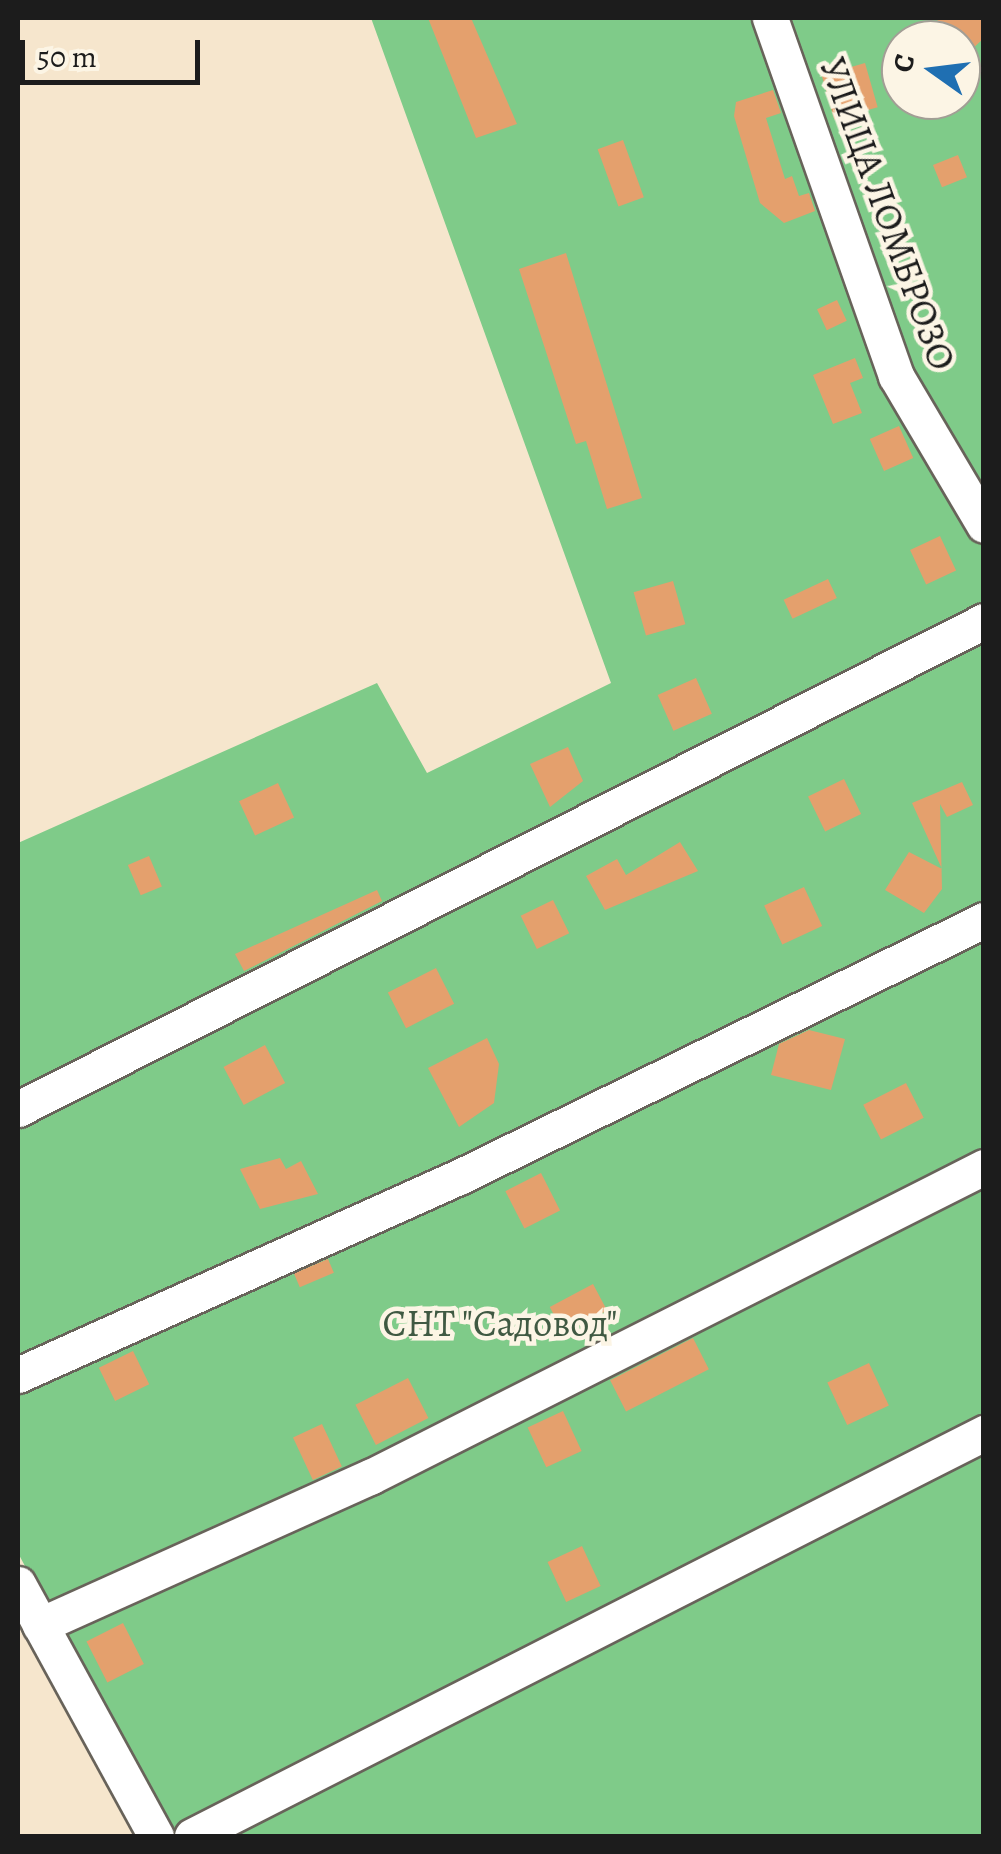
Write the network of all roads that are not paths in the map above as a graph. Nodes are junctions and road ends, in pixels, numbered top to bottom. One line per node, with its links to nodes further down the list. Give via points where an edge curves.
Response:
1 (770, 18): 2 (street, УЛИЦА ЛОМБРОЗО, via 896,376)
2 (984, 525)
3 (984, 621): 5 (street)
4 (984, 920): 7 (street, via 461,1176)
5 (18, 1110)
6 (984, 1168): 10 (street, via 370,1476)
7 (18, 1375)
8 (984, 1433): 12 (street)
9 (18, 1584): 10 (street)
10 (40, 1625): 11 (street)
11 (156, 1836)
12 (192, 1836)

